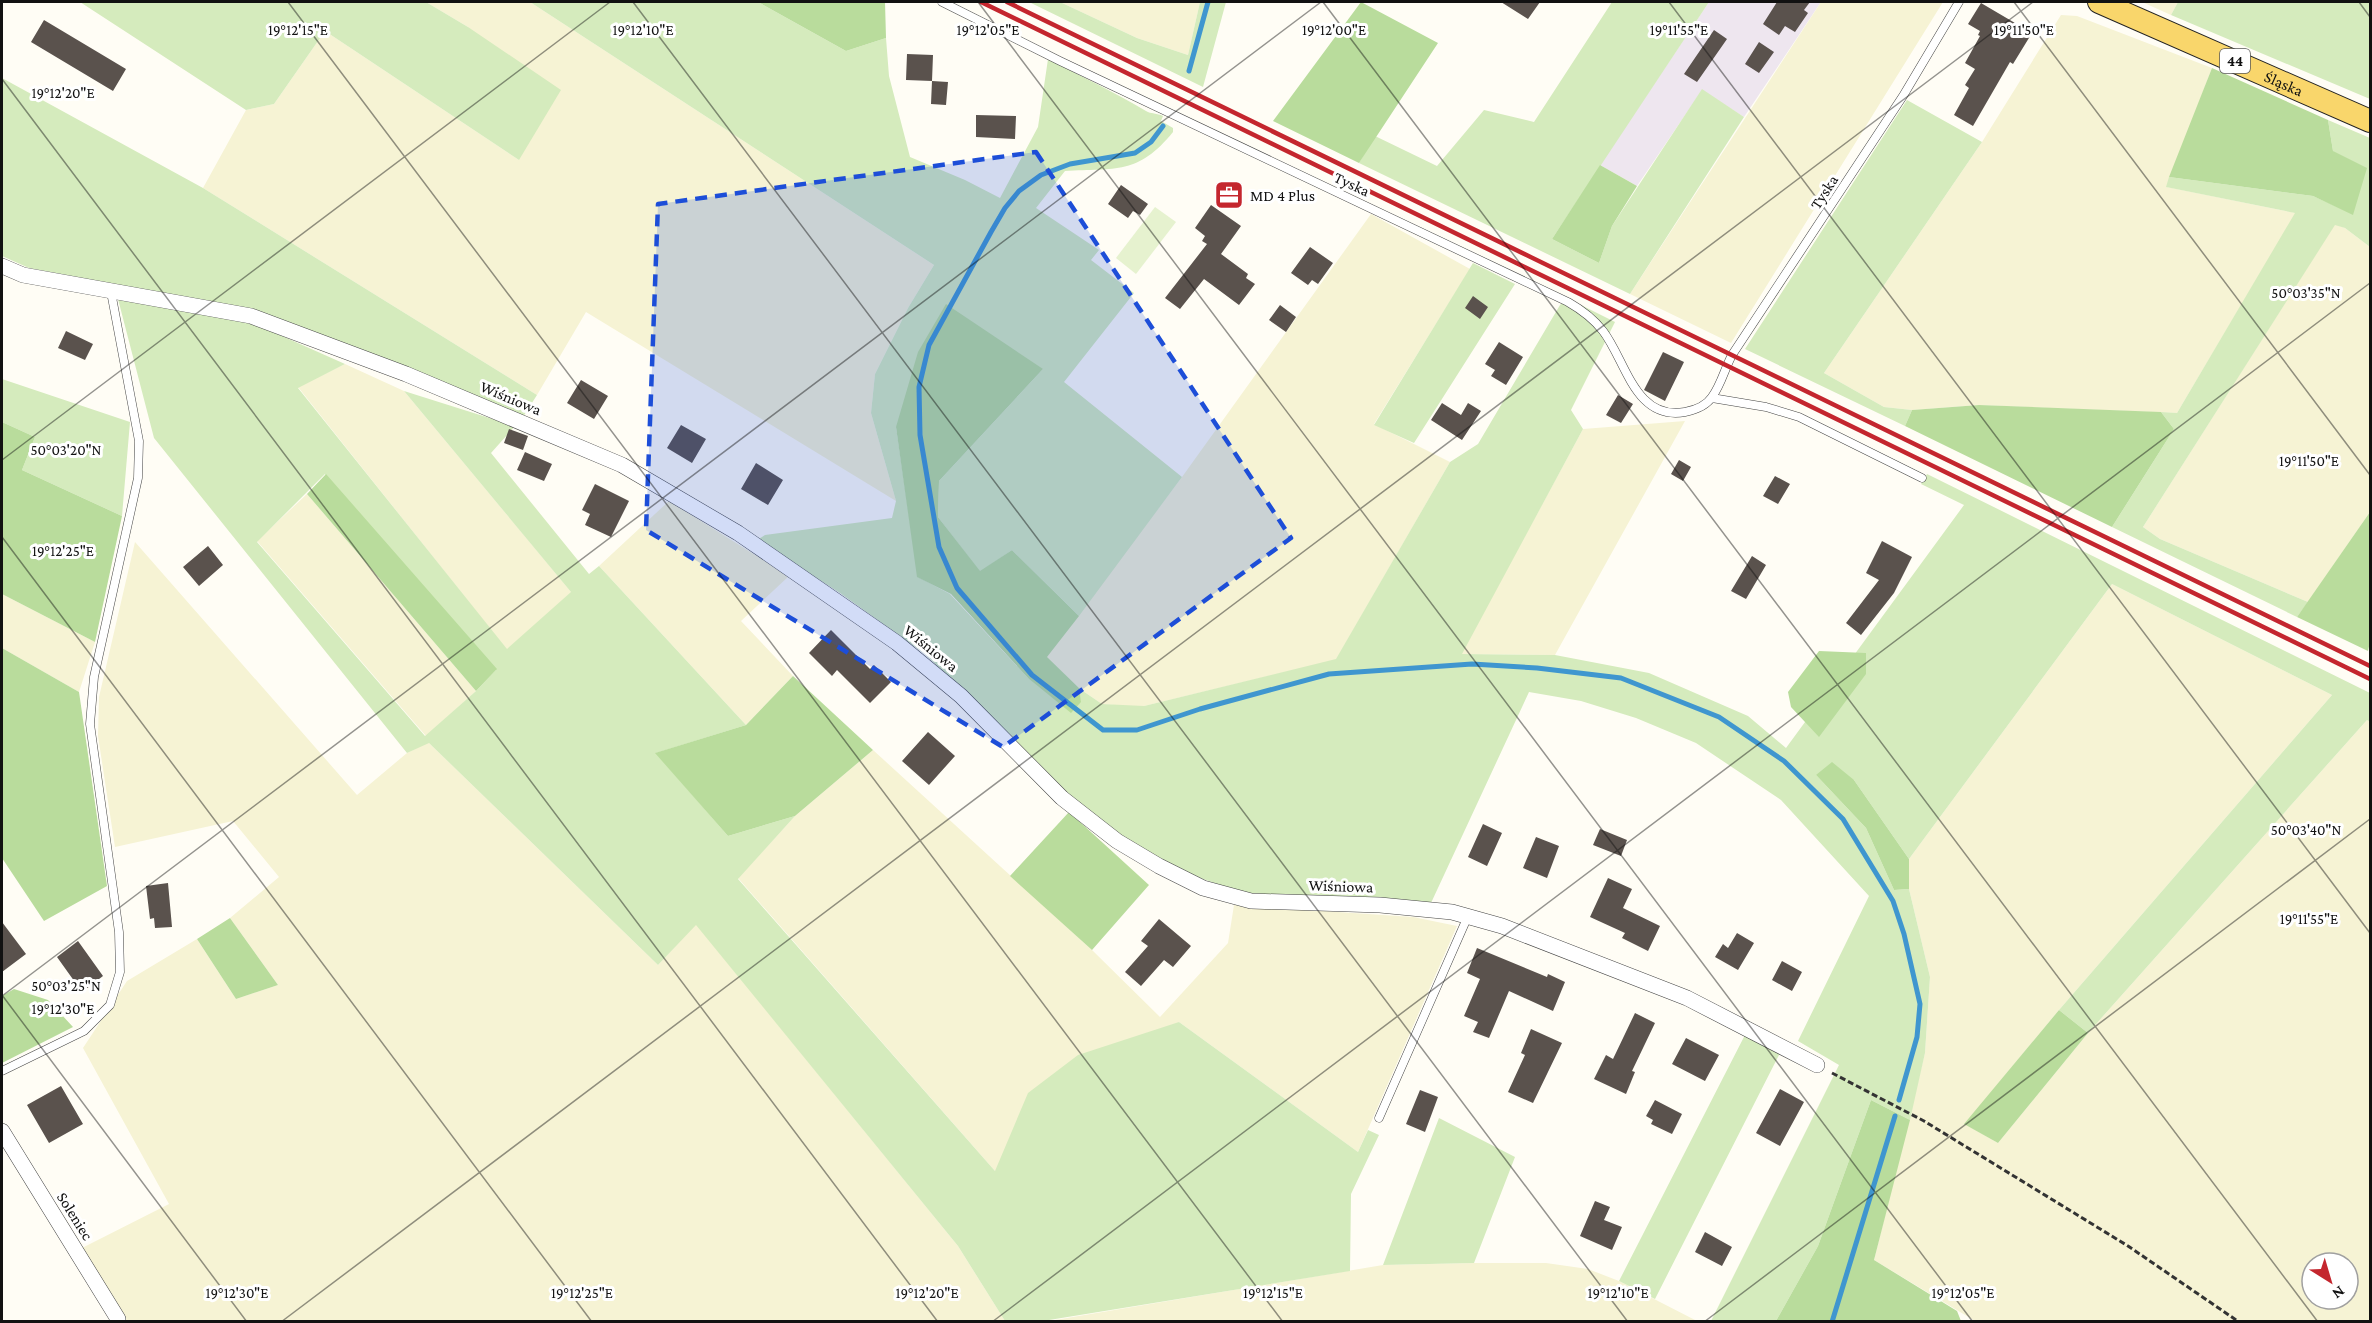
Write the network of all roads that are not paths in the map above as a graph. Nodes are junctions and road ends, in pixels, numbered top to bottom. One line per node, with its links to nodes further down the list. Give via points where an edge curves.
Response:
1 (942, 2): 7 (lane, Tyska, via 1568,302 1590,315 1616,350 1635,390 1655,409 1668,413 1695,410)
2 (1959, 2): 7 (lane, Tyska, via 1903,96 1732,355)
3 (2099, 2): 4 (main road, Śląska / 44)
4 (2370, 121)
5 (2, 266): 6 (street, Wiśniowa, via 23,275)
6 (111, 292): 9 (street, Wiśniowa, via 251,316 406,374 622,465 738,533 879,630 961,696 1062,798 1117,841 1203,888 1251,901 1380,904); 11 (lane, via 139,441 138,478 94,677 90,724 119,932 120,972 110,1005 84,1032)
7 (1712, 398): 8 (lane, via 1799,417)
8 (1922, 478)
9 (1468, 916): 10 (street, Wiśniowa, via 1687,999); 12 (lane)
10 (1817, 1065)
11 (2, 1071)
12 (1379, 1118)
13 (2, 1131): 14 (street, Soleniec)
14 (118, 1319)

